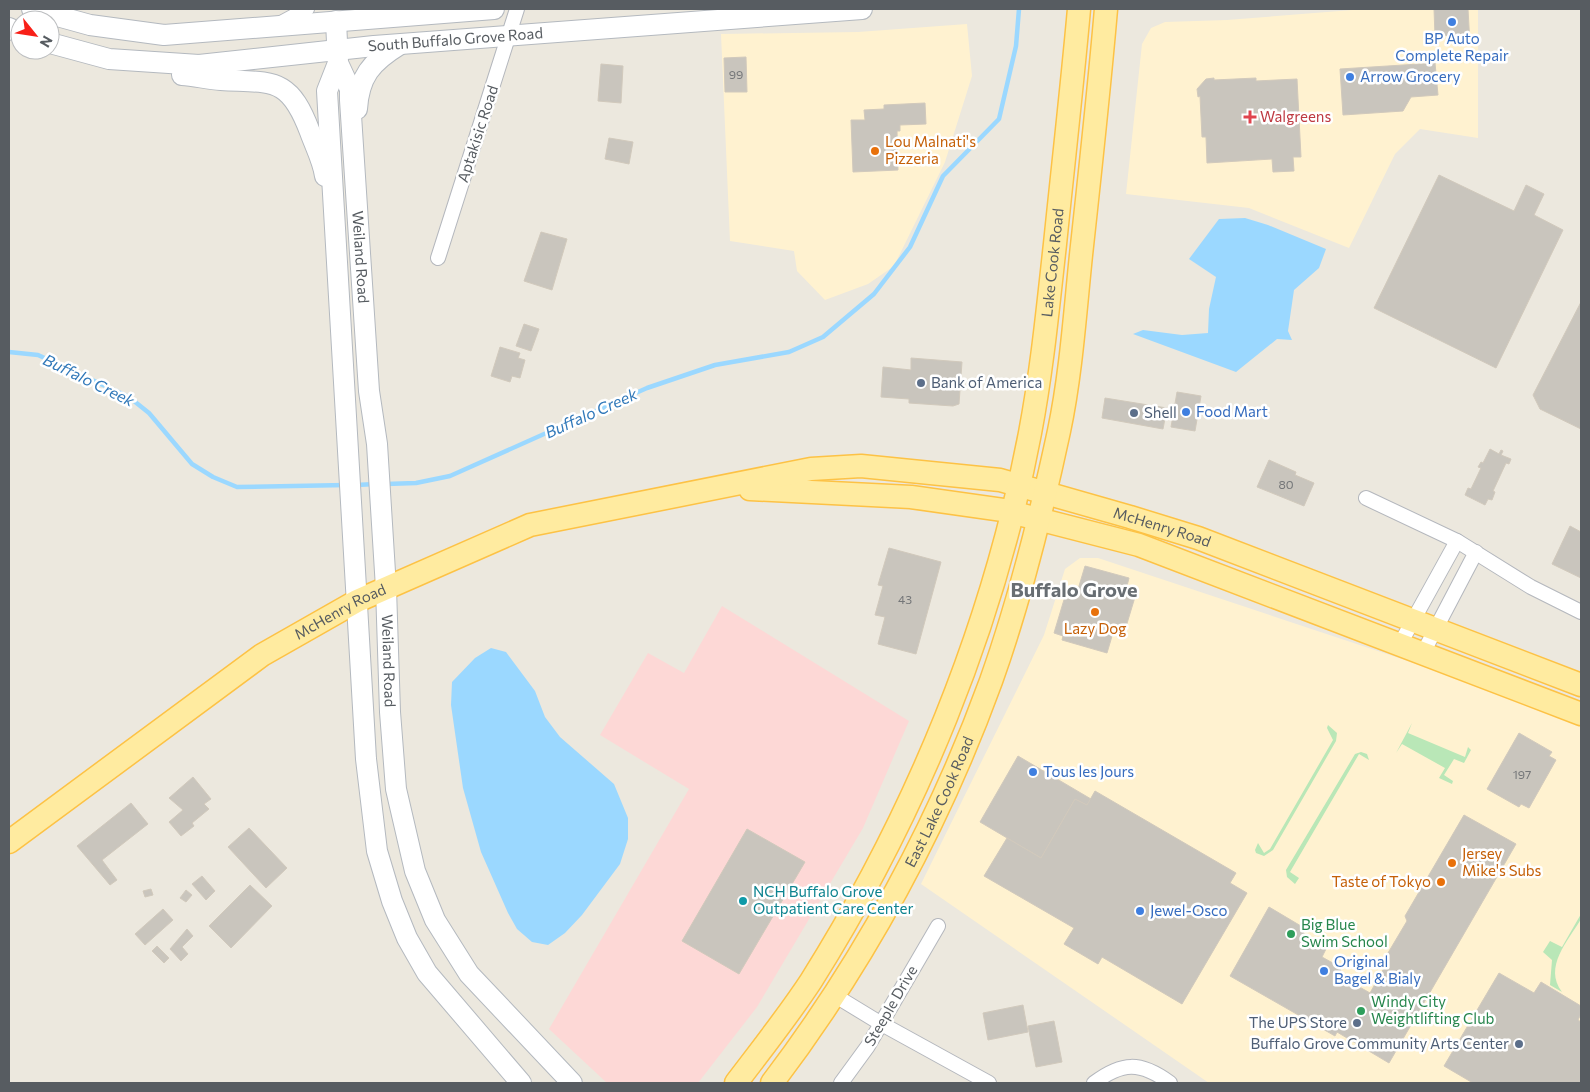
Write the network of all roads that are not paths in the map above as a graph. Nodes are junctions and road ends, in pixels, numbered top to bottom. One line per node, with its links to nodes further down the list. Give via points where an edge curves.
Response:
1 (32, 9): 9 (main road, South Buffalo Grove Road, via 90,25 164,35)
2 (306, 9): 9 (street)
3 (494, 9): 8 (main road, South Buffalo Grove Road)
4 (517, 9): 10 (street, Aptakisic Road)
5 (862, 9): 10 (main road, South Buffalo Grove Road)
6 (1079, 9): 18 (main road, Lake Cook Road, via 1045,341)
7 (1106, 9): 20 (main road, Lake Cook Road, via 1074,320 1059,430)
8 (336, 15): 9 (main road, South Buffalo Grove Road); 13 (main road)
9 (274, 26)
10 (510, 35): 11 (main road, South Buffalo Grove Road); 17 (street, Aptakisic Road)
11 (400, 44): 13 (main road, South Buffalo Grove Road); 15 (main road, via 375,61 364,78)
12 (60, 47): 14 (main road, South Buffalo Grove Road)
13 (338, 57): 14 (main road, South Buffalo Grove Road, via 199,65); 15 (main road, Weiland Road, via 350,89); 16 (main road, Weiland Road, via 327,91)
14 (112, 60): 16 (main road, via 171,74 220,80 260,80 279,86 304,115 321,161)
15 (353, 135): 26 (main road, Weiland Road, via 369,391 377,444)
16 (336, 241): 27 (main road, Weiland Road)
17 (438, 258)
18 (1018, 486): 19 (main road, McHenry Road, via 1000,480 861,466 811,469); 20 (main road, McHenry Road); 22 (main road, Lake Cook Road)
19 (722, 487): 22 (main road, McHenry Road, via 911,497); 26 (main road, McHenry Road, via 530,524)
20 (1046, 493): 23 (main road, East Lake Cook Road); 29 (main road, McHenry Road, via 1198,538)
21 (1366, 498): 24 (street)
22 (1012, 512): 23 (main road, McHenry Road); 41 (main road, East Lake Cook Road, via 977,634 942,729 909,801 868,885 810,982)
23 (1039, 520): 31 (main road, McHenry Road, via 1139,545); 37 (main road, East Lake Cook Road, via 991,680 962,752 895,891)
24 (1457, 541): 25 (street); 29 (street)
25 (1476, 552): 28 (street, via 1531,587); 30 (street)
26 (386, 588): 27 (main road, McHenry Road); 40 (main road, Weiland Road, via 396,789 415,871 434,920 469,974)
27 (357, 601): 35 (main road, McHenry Road, via 262,655); 39 (main road, Weiland Road, via 366,759 377,851 392,901 427,973)
28 (1581, 612)
29 (1413, 618): 30 (main road, McHenry Road); 31 (street)
30 (1437, 629): 32 (street); 33 (main road, McHenry Road)
31 (1400, 644): 32 (main road, McHenry Road)
32 (1423, 653): 34 (main road, McHenry Road)
33 (1581, 685)
34 (1581, 714)
35 (9, 842)
36 (938, 926): 38 (street, Steeple Drive)
37 (834, 995): 38 (street); 42 (main road, East Lake Cook Road)
38 (880, 1023): 43 (street, Steeple Drive); 44 (street)
39 (522, 1083)
40 (572, 1083)
41 (736, 1083)
42 (772, 1083)
43 (841, 1083)
44 (989, 1083)
45 (1094, 1083): 46 (street, via 1111,1070 1134,1065 1158,1074)
46 (1170, 1083)

